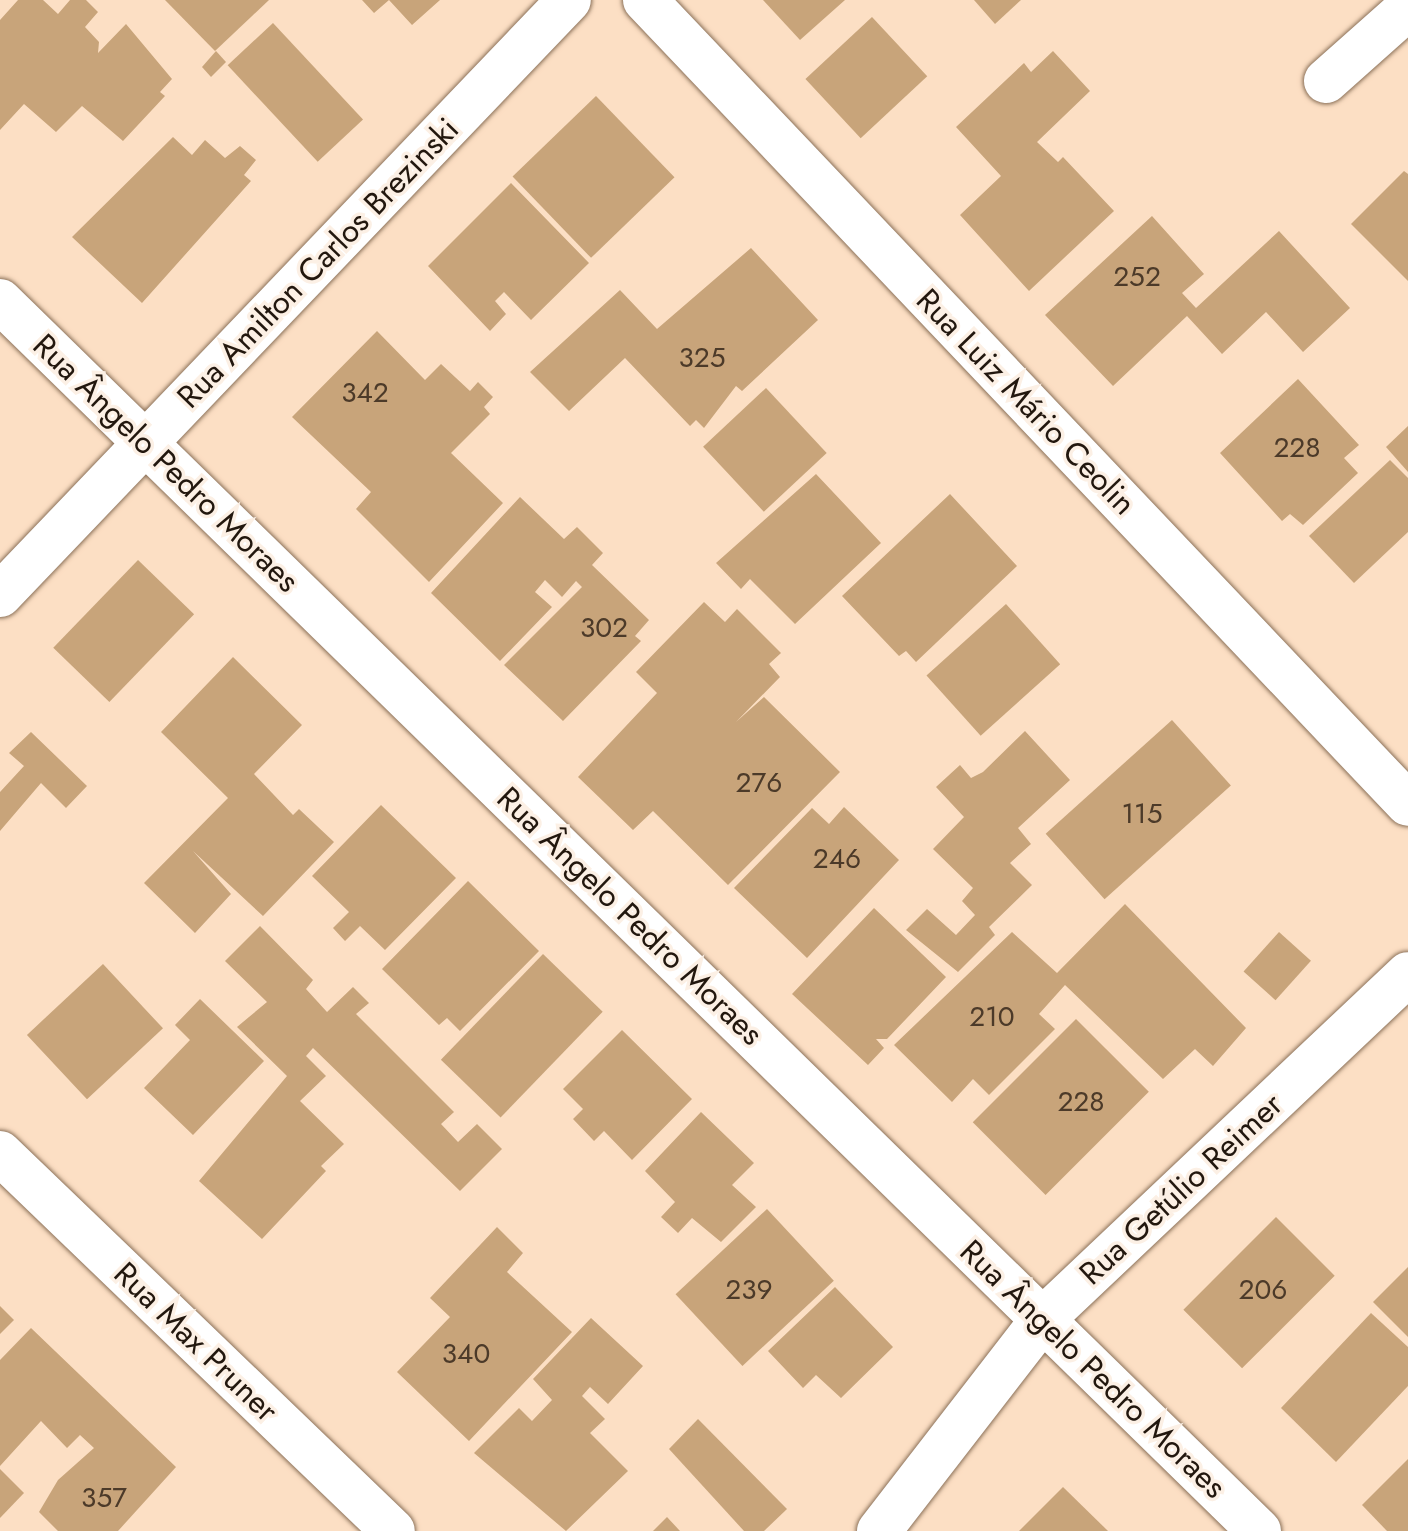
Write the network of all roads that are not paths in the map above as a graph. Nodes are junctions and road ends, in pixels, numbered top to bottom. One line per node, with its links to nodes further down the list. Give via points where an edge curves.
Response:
1 (569, 0): 6 (street, Rua Amilton Carlos Brezinski)
2 (645, 0): 8 (street, Rua Luiz Mário Ceolin)
3 (1408, 8): 4 (street)
4 (1326, 81)
5 (0, 301): 6 (street, Rua Ângelo Pedro Moraes)
6 (146, 443): 7 (street, Rua Amilton Carlos Brezinski); 11 (street, Rua Ângelo Pedro Moraes)
7 (0, 595)
8 (1408, 804)
9 (1408, 974): 11 (street, Rua Getúlio Reimer)
10 (0, 1153): 12 (street, Rua Max Pruner)
11 (1043, 1319): 13 (street, Rua Getúlio Reimer); 14 (street, Rua Ângelo Pedro Moraes)
12 (393, 1531)
13 (879, 1531)
14 (1259, 1531)

